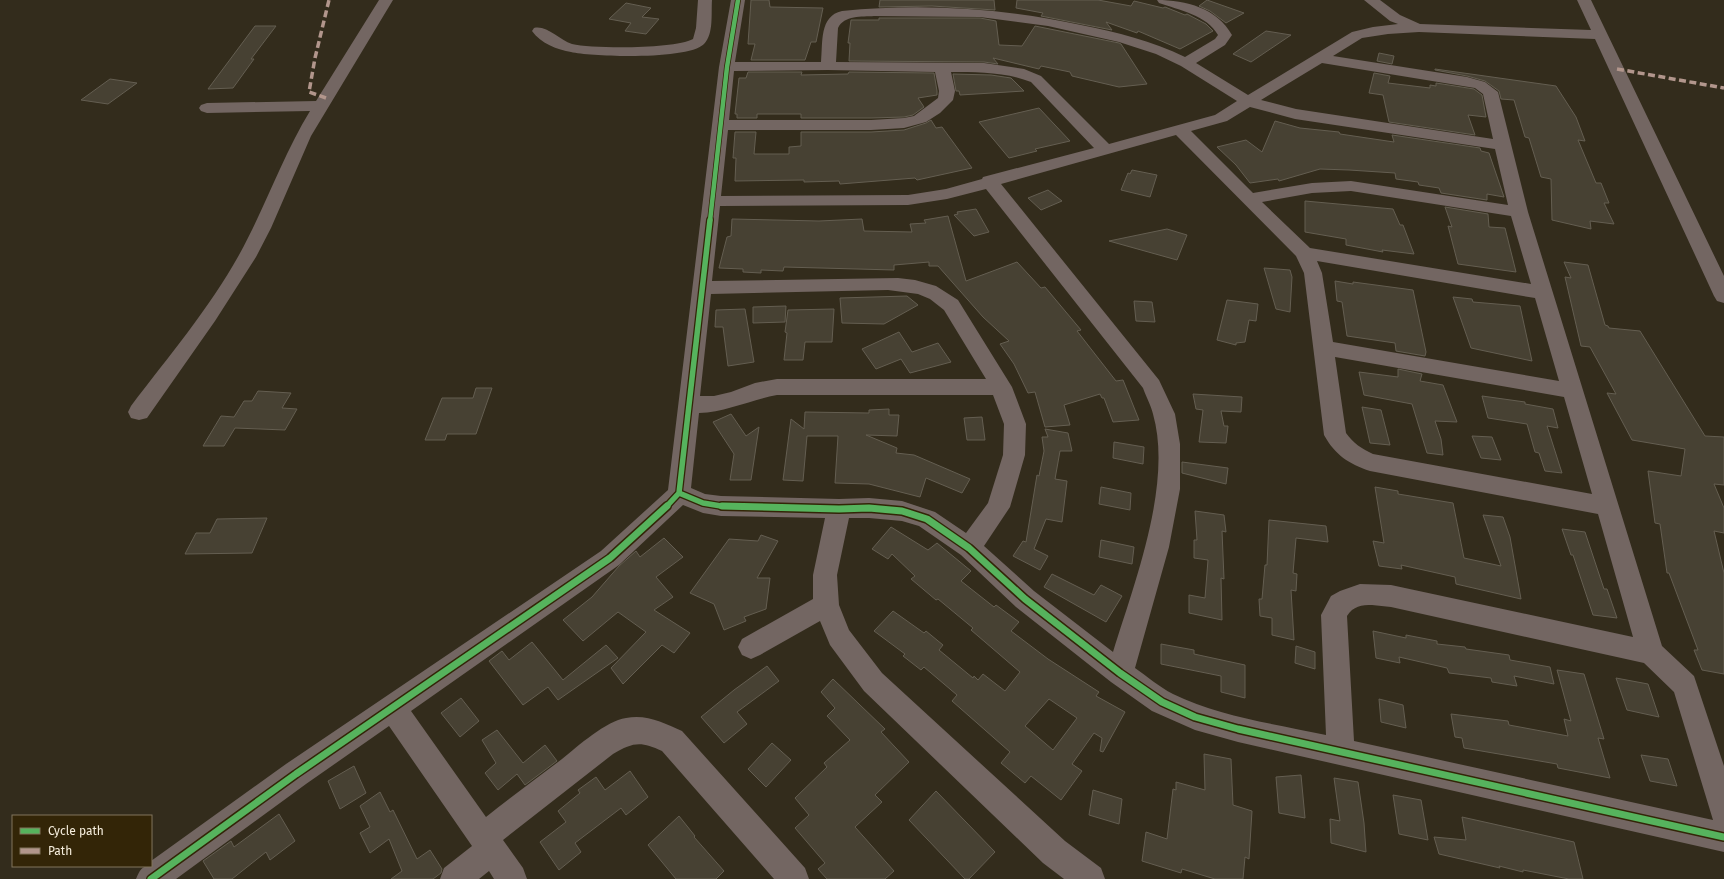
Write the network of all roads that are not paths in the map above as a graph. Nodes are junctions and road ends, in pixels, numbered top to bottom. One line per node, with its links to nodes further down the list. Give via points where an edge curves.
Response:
1 (386, 0): 16 (street)
2 (705, 0): 8 (street, via 702,35 698,41 681,49 567,48)
3 (738, 0): 13 (street)
4 (1164, 0): 11 (street, via 1212,20 1222,28 1224,35 1220,42)
5 (1371, 0): 7 (street, via 1395,18)
6 (1584, 0): 9 (street)
7 (1419, 28): 9 (street); 10 (street, via 1394,28 1357,35)
8 (539, 31)
9 (1601, 35): 29 (street)
10 (1318, 58): 15 (street); 20 (street, via 1480,86 1490,92)
11 (1186, 63): 12 (street, via 1123,38 1048,22 980,13 874,12 842,15 834,21 831,28); 15 (street)
12 (828, 66): 13 (street); 14 (street)
13 (727, 67): 18 (street)
14 (942, 67): 18 (street, via 947,91 945,100 920,119 904,123 871,125); 21 (street, via 1005,70 1036,79)
15 (1249, 102): 19 (street, via 1221,118); 20 (street, via 1302,115)
16 (321, 106): 17 (street); 34 (street, via 294,154 268,217 247,257)
17 (207, 108)
18 (720, 125): 24 (street)
19 (1179, 129): 21 (street); 23 (street)
20 (1503, 145): 25 (street)
21 (1105, 150): 22 (street)
22 (989, 181): 24 (street, via 947,194 908,200); 42 (street, via 1152,385 1164,414 1170,444 1169,489 1158,548)
23 (1249, 199): 25 (street, via 1299,188 1351,186); 26 (street)
24 (712, 201): 27 (street)
25 (1519, 212): 28 (street)
26 (1304, 253): 28 (street); 30 (street, via 1313,273)
27 (702, 288): 31 (street, via 888,284 926,289 951,305); 33 (street)
28 (1544, 293): 32 (street)
29 (1724, 296)
30 (1323, 348): 32 (street); 36 (street, via 1335,435 1342,447 1354,456 1370,462)
31 (1000, 387): 33 (street, via 777,387 714,404); 38 (street, via 1015,424 1014,454 998,507)
32 (1573, 391): 36 (street)
33 (689, 406): 35 (street)
34 (140, 412)
35 (679, 493): 37 (street, via 703,503 721,506); 43 (street, via 610,558)
36 (1606, 506): 41 (street)
37 (838, 509): 38 (street, via 902,511 927,519); 39 (street, via 825,575)
38 (968, 548): 42 (street, via 1024,598)
39 (826, 606): 40 (street); 52 (street, via 839,637 874,682 1054,852)
40 (751, 647)
41 (1651, 653): 44 (street, via 1391,596 1355,596 1343,602 1334,615); 45 (street, via 1685,685)
42 (1120, 673): 44 (street, via 1162,702 1195,717)
43 (393, 708): 47 (street); 48 (street, via 296,774)
44 (1341, 751): 46 (street)
45 (1724, 812)
46 (1724, 837)
47 (488, 843): 49 (street); 50 (street); 51 (street, via 603,744 626,731 650,731 672,741)
48 (151, 879)
49 (455, 879)
50 (512, 879)
51 (794, 879)
52 (1090, 879)

